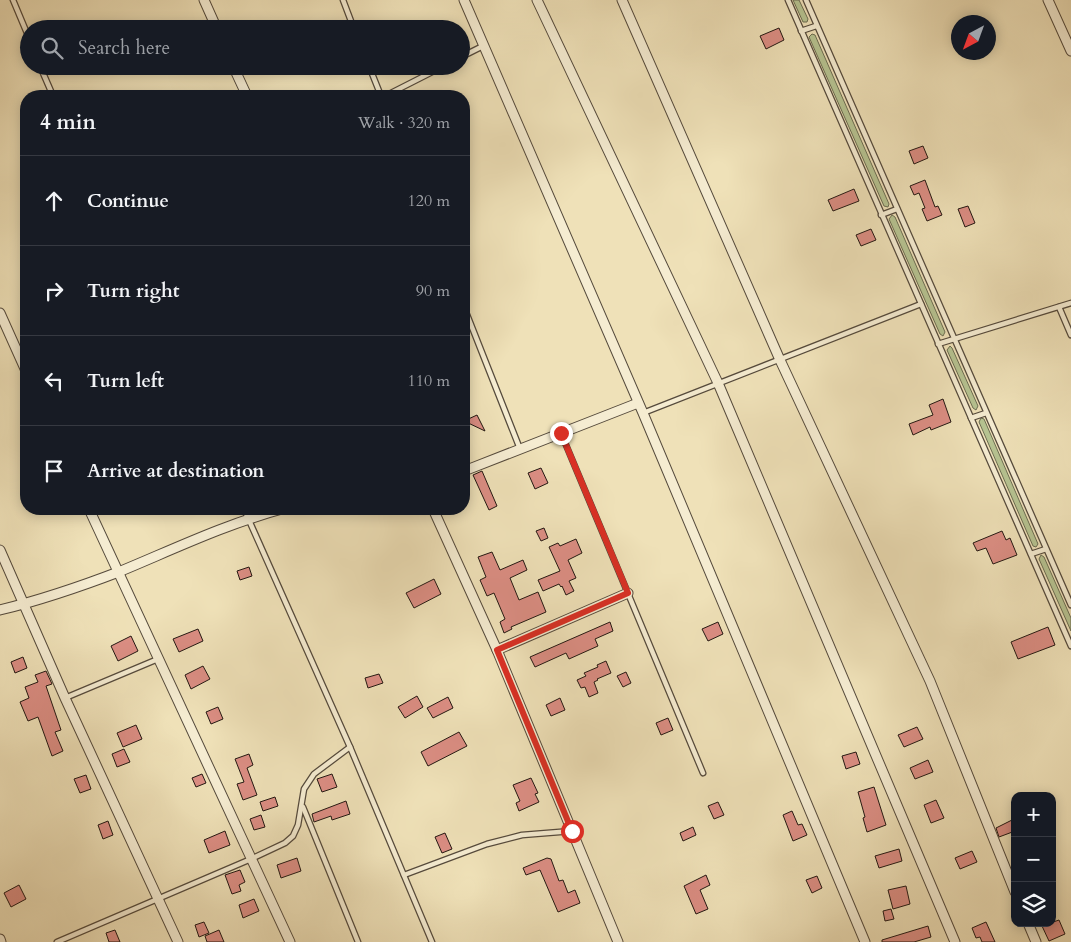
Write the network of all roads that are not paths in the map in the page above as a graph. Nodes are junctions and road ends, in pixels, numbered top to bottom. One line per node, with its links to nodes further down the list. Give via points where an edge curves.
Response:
1 (14, 0): 10 (lane)
2 (343, 0): 12 (lane)
3 (464, 0): 15 (street)
4 (537, 0): 38 (street)
5 (622, 0): 37 (street)
6 (788, 0): 14 (lane)
7 (806, 0): 13 (lane)
8 (1048, 0): 16 (street)
9 (207, 1): 11 (street)
10 (22, 20)
11 (214, 20)
12 (351, 20)
13 (816, 26): 14 (lane); 26 (lane)
14 (800, 31): 27 (lane)
15 (484, 46): 17 (lane); 39 (street)
16 (1071, 51)
17 (470, 53)
18 (44, 75): 22 (lane)
19 (237, 75): 23 (street)
20 (372, 75): 24 (lane)
21 (426, 75): 25 (lane)
22 (50, 90)
23 (244, 90)
24 (378, 90)
25 (397, 90)
26 (897, 209): 27 (lane); 34 (lane)
27 (881, 215): 29 (lane)
28 (1071, 303): 30 (lane)
29 (921, 304): 35 (lane); 37 (lane)
30 (1059, 307): 33 (lane); 34 (lane)
31 (0, 313): 36 (street)
32 (470, 322): 44 (lane)
33 (1071, 335)
34 (954, 338): 35 (lane); 40 (lane)
35 (938, 344): 42 (lane)
36 (20, 357)
37 (780, 360): 38 (lane); 70 (street, via 930,681)
38 (718, 383): 41 (lane); 82 (street)
39 (638, 402): 41 (street); 43 (street)
40 (986, 412): 42 (lane); 51 (lane)
41 (643, 413): 81 (street)
42 (971, 418): 53 (lane)
43 (561, 433): 44 (street); 55 (lane)
44 (520, 449): 45 (street)
45 (470, 469)
46 (92, 515): 54 (street)
47 (247, 515): 50 (lane)
48 (259, 515): 50 (street)
49 (436, 515): 61 (street)
50 (248, 518): 54 (street); 64 (lane)
51 (1046, 549): 53 (lane); 57 (lane)
52 (0, 550): 56 (street)
53 (1031, 554): 59 (lane)
54 (118, 572): 56 (street); 62 (street)
55 (628, 593): 61 (street); 65 (lane)
56 (25, 604): 58 (street); 63 (street)
57 (1071, 605)
58 (0, 610)
59 (1070, 639): 60 (lane)
60 (1071, 646)
61 (497, 650): 67 (street)
62 (159, 658): 63 (lane); 68 (street)
63 (65, 698): 71 (street)
64 (350, 747): 66 (lane, via 314,774 304,789); 69 (lane)
65 (703, 773)
66 (302, 806): 68 (lane, via 293,836); 78 (lane)
67 (572, 831): 69 (lane, via 522,835 487,844); 80 (street)
68 (251, 860): 71 (lane); 77 (street)
69 (404, 876): 79 (lane)
70 (1011, 882)
71 (159, 898): 75 (lane); 76 (street)
72 (1030, 927): 83 (street)
73 (0, 938): 74 (street)
74 (2, 942)
75 (57, 942)
76 (178, 942)
77 (290, 942)
78 (358, 942)
79 (432, 942)
80 (618, 942)
81 (866, 942)
82 (955, 942)
83 (1036, 942)

